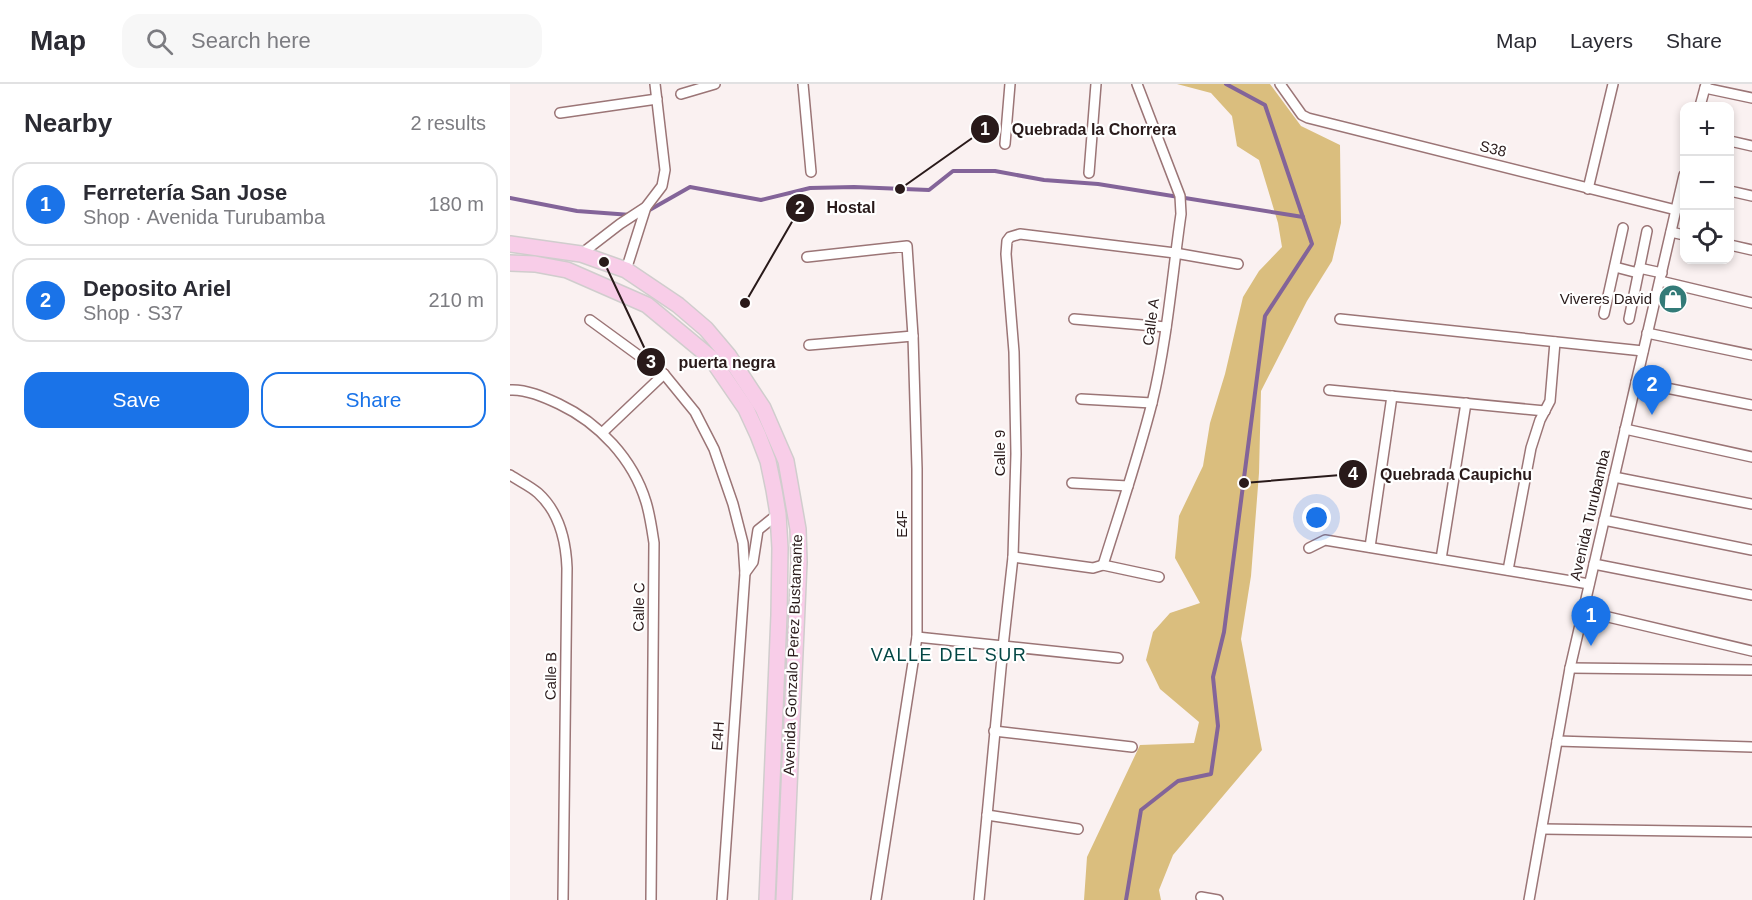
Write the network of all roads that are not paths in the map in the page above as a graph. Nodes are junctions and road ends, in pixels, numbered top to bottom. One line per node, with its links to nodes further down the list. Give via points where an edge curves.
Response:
1 (655, 84): 12 (street)
2 (715, 84): 10 (street)
3 (803, 84): 18 (street)
4 (1010, 84): 16 (street)
5 (1096, 84): 19 (street)
6 (1137, 84): 33 (street, Calle A, via 1180,197)
7 (1280, 84): 20 (street, S38, via 1302,115)
8 (1613, 84): 20 (street)
9 (1705, 86): 11 (street); 13 (street)
10 (681, 94)
11 (1752, 98)
12 (657, 99): 14 (street); 24 (street, via 664,177)
13 (1701, 102)
14 (560, 113)
15 (1734, 142): 17 (street)
16 (1005, 144)
17 (1752, 146)
18 (811, 172)
19 (1089, 173)
20 (1588, 189): 25 (street, S38)
21 (1734, 192): 23 (street)
22 (1680, 194): 25 (street, Avenida Turubamba)
23 (1752, 196)
24 (646, 207): 34 (street); 39 (street)
25 (1676, 210): 28 (street, Avenida Turubamba)
26 (1623, 228): 38 (street)
27 (1647, 231): 40 (street)
28 (1671, 232): 29 (street); 41 (street, Avenida Turubamba)
29 (1680, 234)
30 (510, 244): 34 (main road, Avenida Gonzalo Perez Bustamante)
31 (1734, 246): 32 (street)
32 (1752, 250)
33 (1175, 253): 37 (street, Calle 9); 48 (street, Calle A); 78 (street, Calle 9, via 1020,234 1007,241 1015,386)
34 (581, 254): 39 (main road, Avenida Gonzalo Perez Bustamante)
35 (807, 257): 50 (street, E4F, via 908,246)
36 (510, 262): 73 (main road, Avenida Gonzalo Perez Bustamante, via 567,270 637,299 711,358 759,435)
37 (1238, 264)
38 (1615, 267): 40 (street); 43 (street)
39 (626, 270): 107 (main road, Avenida Gonzalo Perez Bustamante, via 678,305 728,355 763,408 786,461 798,530 799,562)
40 (1639, 270): 41 (street); 46 (street)
41 (1661, 277): 42 (street); 49 (street, Avenida Turubamba)
42 (1752, 303)
43 (1604, 314)
44 (1074, 319): 48 (street)
45 (1340, 319): 51 (street)
46 (1629, 319)
47 (590, 320): 55 (street, E4H)
48 (1166, 327): 61 (street, Calle A)
49 (1647, 333): 53 (street, Avenida Turubamba); 54 (street)
50 (913, 336): 52 (street); 88 (street, E4F)
51 (1555, 342): 53 (street); 64 (street, via 1550,401)
52 (808, 345)
53 (1643, 351): 56 (street, Avenida Turubamba)
54 (1752, 355)
55 (664, 374): 66 (street); 83 (street, E4H, via 695,412 714,449 733,504)
56 (1636, 382): 63 (street); 65 (street, Avenida Turubamba)
57 (510, 390): 66 (street, Calle C, via 541,396 573,411)
58 (1329, 390): 59 (street)
59 (1392, 396): 62 (street); 75 (street)
60 (1081, 399): 61 (street)
61 (1152, 403): 71 (street, Calle A)
62 (1466, 404): 64 (street); 79 (street)
63 (1752, 405)
64 (1545, 411): 82 (street, via 1531,448)
65 (1625, 429): 67 (street); 69 (street, Avenida Turubamba)
66 (603, 432): 104 (street, Calle C, via 631,466 646,502 654,543)
67 (1752, 457)
68 (510, 475): 103 (street, Calle B, via 539,494 557,519 566,547)
69 (1614, 477): 72 (street); 74 (street, Avenida Turubamba)
70 (1072, 483): 71 (street)
71 (1128, 486): 81 (street, Calle A)
72 (1752, 504)
73 (778, 514): 83 (street, E4H, via 758,530 753,562); 106 (main road, Avenida Gonzalo Perez Bustamante, via 779,615)
74 (1604, 520): 77 (street); 80 (street, Avenida Turubamba)
75 (1370, 547): 76 (street, via 1324,540); 79 (street)
76 (1309, 548)
77 (1752, 550)
78 (1014, 557): 81 (street, via 1093,568); 89 (street, Calle 9)
79 (1441, 559): 82 (street)
80 (1594, 564): 85 (street, Avenida Turubamba); 86 (street)
81 (1103, 565): 84 (street)
82 (1508, 570): 85 (street)
83 (745, 573): 105 (street, E4H)
84 (1159, 577)
85 (1589, 584): 87 (street, Avenida Turubamba)
86 (1752, 595)
87 (1583, 611): 90 (street); 92 (street, Avenida Turubamba)
88 (917, 637): 89 (street); 108 (street, E4F)
89 (1003, 647): 91 (street); 94 (street, Calle 9)
90 (1752, 651)
91 (1118, 658)
92 (1570, 668): 93 (street); 95 (street, Avenida Turubamba)
93 (1752, 670)
94 (994, 731): 96 (street); 98 (street, Calle 9)
95 (1557, 741): 97 (street); 100 (street, Avenida Turubamba)
96 (1132, 747)
97 (1752, 747)
98 (987, 815): 99 (street); 109 (street, Calle 9)
99 (1078, 829)
100 (1542, 829): 101 (street); 111 (street, Avenida Turubamba)
101 (1752, 831)
102 (1201, 897): 110 (street)
103 (563, 900)
104 (651, 900)
105 (722, 900)
106 (767, 900)
107 (784, 900)
108 (876, 900)
109 (982, 900)
110 (1218, 900)
111 (1529, 900)

